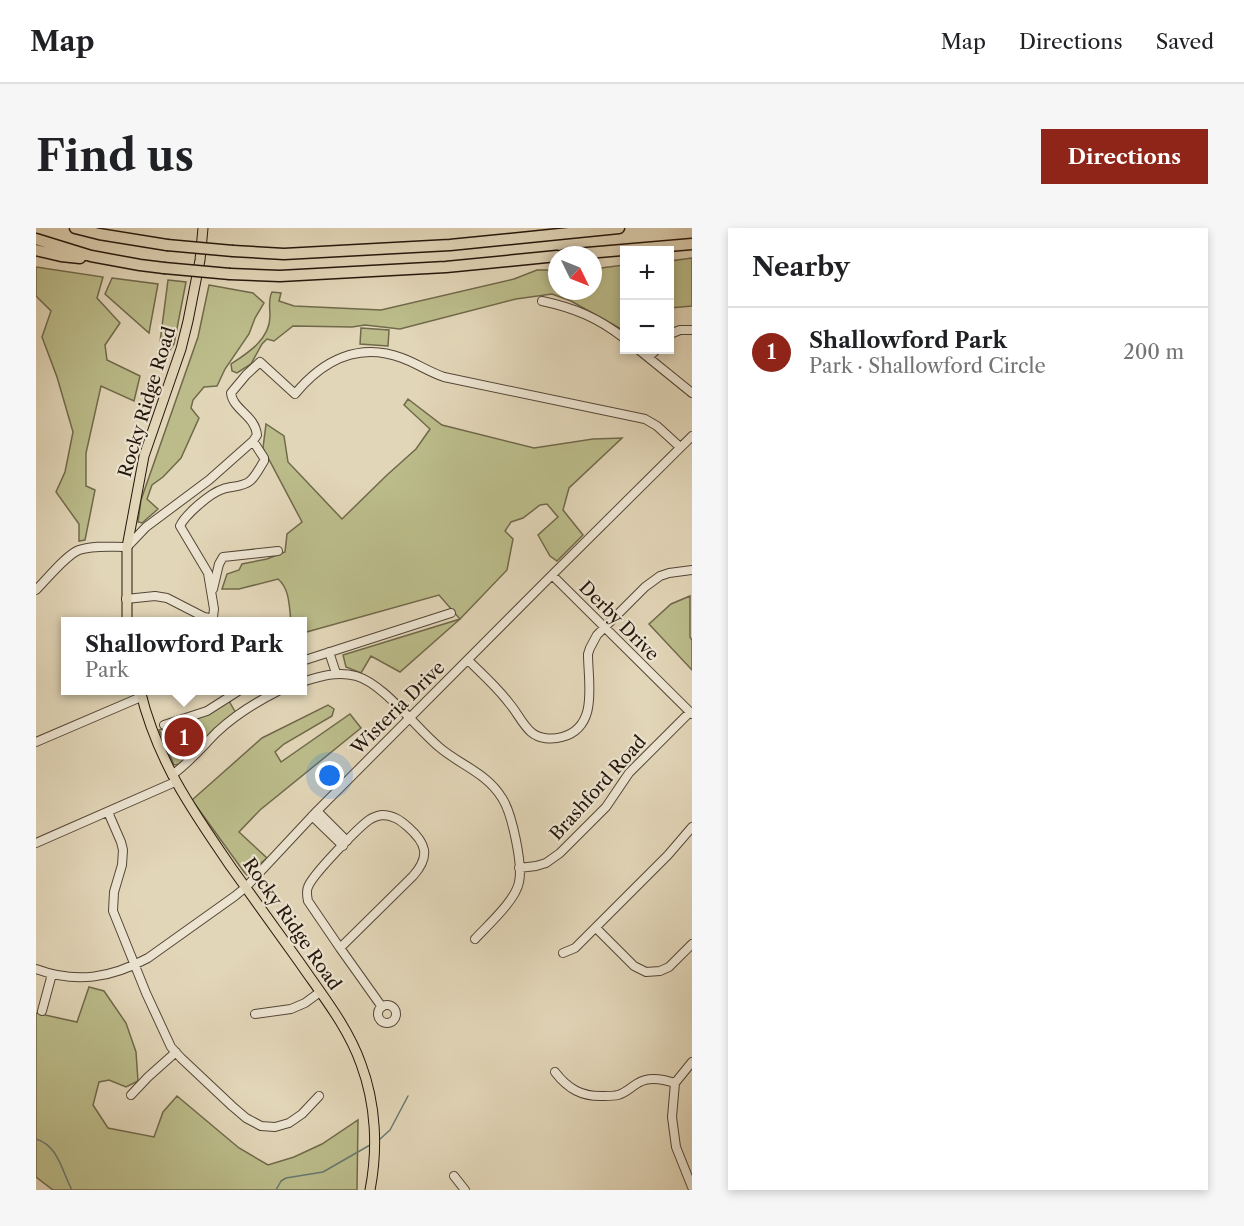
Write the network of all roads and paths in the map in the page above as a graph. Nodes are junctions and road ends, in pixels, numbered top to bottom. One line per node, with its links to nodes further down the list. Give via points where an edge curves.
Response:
1 (75, 228): 5 (highway)
2 (89, 228): 5 (highway)
3 (203, 228): 23 (main road, Rocky Ridge Road, via 188,321 144,456)
4 (619, 228): 5 (highway, bridge, via 450,245 284,254 167,245)
5 (114, 236)
6 (36, 239): 11 (highway)
7 (692, 244): 9 (highway)
8 (36, 250): 11 (highway)
9 (602, 252)
10 (548, 257): 11 (highway, bridge, via 422,269 280,276)
11 (126, 263)
12 (542, 301): 15 (street, via 595,319)
13 (692, 330): 14 (street)
14 (674, 332)
15 (620, 335)
16 (645, 354): 18 (street)
17 (652, 354): 18 (street)
18 (649, 357): 19 (street)
19 (692, 393)
20 (692, 436): 22 (street, Wisteria Drive)
21 (253, 441): 22 (street, via 257,435 255,425 231,393 260,362 295,394 316,371 332,361 376,352 447,377 645,419); 23 (street); 28 (street, via 264,461 250,481 211,495 180,526 208,573)
22 (680, 447): 26 (street, Wisteria Drive)
23 (127, 547): 27 (street, via 79,550); 29 (main road, Rocky Ridge Road)
24 (278, 551): 28 (street, via 223,557)
25 (692, 570): 34 (street, via 669,573 653,581)
26 (552, 575): 34 (street, Derby Drive); 37 (street, Wisteria Drive)
27 (38, 585)
28 (212, 594): 33 (street)
29 (126, 599): 31 (main road, Rocky Ridge Road); 32 (street, via 167,598)
30 (451, 613): 35 (street)
31 (127, 617)
32 (204, 617)
33 (213, 617)
34 (604, 627): 37 (street, via 588,654 588,712 579,728 558,738 543,738 531,732); 44 (street, Derby Drive)
35 (328, 652): 36 (street); 38 (street)
36 (307, 660)
37 (468, 660): 45 (street, Wisteria Drive)
38 (336, 673): 39 (street); 45 (street, via 356,676 375,685)
39 (307, 680)
40 (138, 695): 47 (street)
41 (140, 695): 48 (main road, Rocky Ridge Road, via 152,733)
42 (232, 695): 46 (street, via 207,711)
43 (271, 695): 48 (street, via 224,726)
44 (691, 713): 54 (street, Brashford Road, via 629,773 606,807 560,853 537,866)
45 (410, 718): 50 (street, Wisteria Drive); 54 (street, via 442,749 478,772 498,792 511,818)
46 (164, 725)
47 (36, 742)
48 (173, 778): 49 (street); 55 (main road, Rocky Ridge Road)
49 (108, 812): 52 (street); 61 (street, via 123,850 112,912)
50 (315, 814): 53 (street); 55 (street, Wisteria Drive)
51 (692, 826): 56 (street)
52 (36, 843)
53 (345, 844): 59 (street, via 314,875 307,891 308,901); 59 (street, via 370,819 389,815 420,839 425,856 419,869)
54 (519, 868): 57 (street, via 517,891)
55 (246, 887): 61 (street, Wisteria Drive); 64 (main road, Rocky Ridge Road)
56 (596, 928): 58 (street, via 634,966 646,972 669,967); 60 (street, via 575,948)
57 (475, 939)
58 (692, 944)
59 (340, 948): 65 (street)
60 (563, 953)
61 (134, 965): 63 (street, Wisteria Drive, via 93,977); 68 (street, via 162,1030)
62 (36, 969): 63 (street, Wisteria Drive)
63 (52, 974): 66 (street)
64 (320, 992): 67 (street, via 291,1009); 76 (main road, Rocky Ridge Road, via 343,1026 365,1074 375,1129)
65 (382, 1007)
66 (42, 1011)
67 (255, 1014)
68 (176, 1052): 72 (street); 73 (street, via 246,1118 261,1126 289,1123)
69 (692, 1062): 71 (street)
70 (555, 1072): 71 (street, via 573,1089 595,1096 618,1095 650,1079)
71 (675, 1083): 75 (street, via 672,1117 676,1147)
72 (131, 1095)
73 (319, 1096)
74 (454, 1176): 77 (street)
75 (692, 1187)
76 (370, 1190)
77 (465, 1190)

